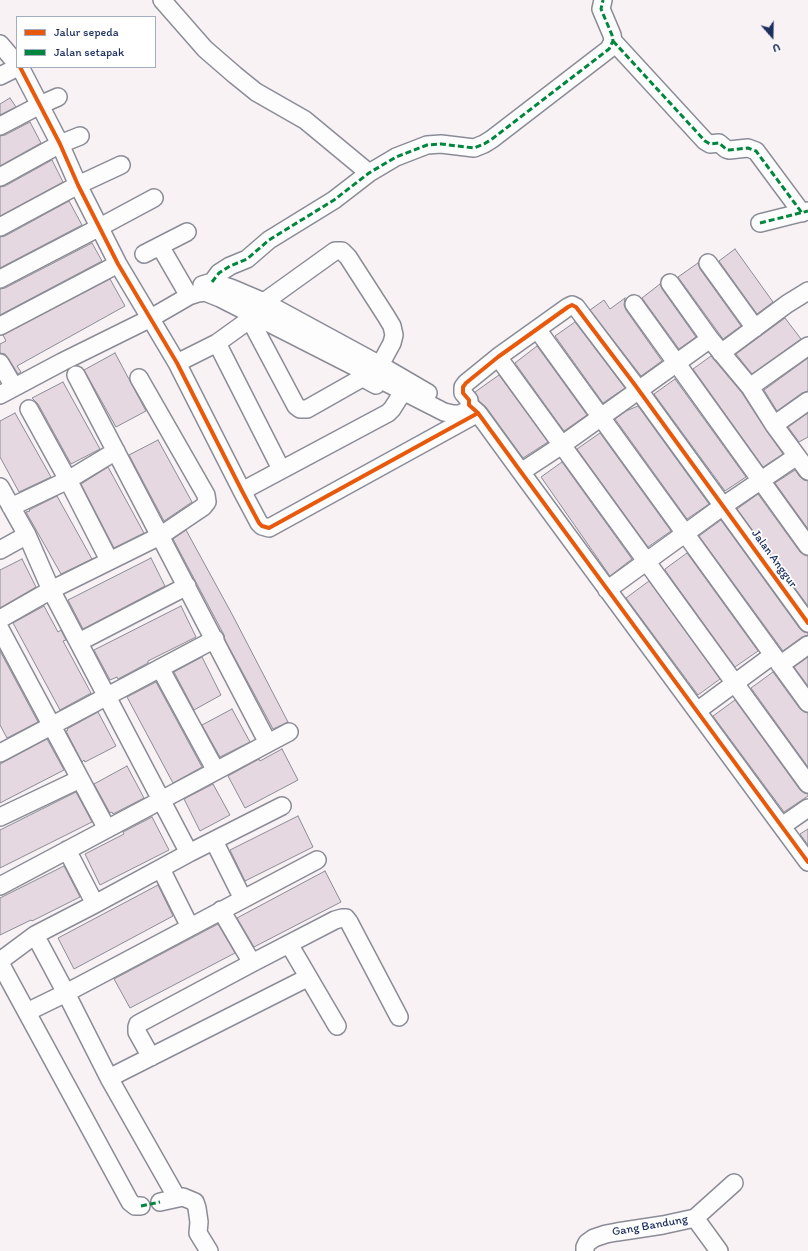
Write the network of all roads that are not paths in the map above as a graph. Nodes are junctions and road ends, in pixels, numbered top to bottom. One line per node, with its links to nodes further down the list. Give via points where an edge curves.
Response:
1 (162, 0): 15 (street, via 205,49 235,75 256,92 305,120)
2 (603, 0): 3 (street, via 601,10)
3 (613, 41): 15 (street, via 609,49 484,144 474,148 427,145 396,157); 19 (street, via 707,142 719,143 729,150 748,148 756,151)
4 (0, 44): 5 (street)
5 (16, 63)
6 (17, 68): 8 (street)
7 (20, 68): 10 (street)
8 (0, 76)
9 (58, 97): 10 (street)
10 (40, 105): 11 (street); 13 (street)
11 (0, 126)
12 (80, 136): 13 (street)
13 (60, 144): 16 (street); 17 (street)
14 (121, 165): 17 (street)
15 (369, 173): 30 (street, via 334,200 269,240 247,259 219,273)
16 (0, 177)
17 (78, 185): 21 (street); 22 (street)
18 (154, 198): 22 (street)
19 (805, 212): 20 (street)
20 (760, 224)
21 (0, 227)
22 (100, 227): 27 (street); 28 (street)
23 (187, 232): 24 (street)
24 (160, 246): 25 (street); 32 (street)
25 (144, 254)
26 (708, 263): 37 (street)
27 (118, 264): 35 (street); 36 (street)
28 (0, 279)
29 (670, 283): 39 (street)
30 (209, 287): 32 (street); 34 (street, via 231,288)
31 (808, 291): 37 (street)
32 (187, 293): 35 (street)
33 (634, 304): 46 (street)
34 (255, 312): 40 (street); 47 (street); 47 (street, via 254,327 296,406 300,409 307,409); 47 (street, via 335,251 342,251 392,326 392,343)
35 (148, 314): 45 (street); 50 (street)
36 (0, 326)
37 (755, 328): 42 (street)
38 (537, 329): 43 (street); 52 (street, Jalan Anggur, via 568,307 576,306); 57 (street)
39 (710, 338): 42 (street); 46 (street)
40 (217, 343): 45 (street); 63 (street)
41 (808, 346): 51 (street)
42 (721, 352): 51 (street)
43 (498, 358): 55 (street, via 466,383 463,393); 60 (street)
44 (0, 362): 50 (street)
45 (177, 363): 68 (street)
46 (676, 363): 52 (street); 66 (street)
47 (373, 373): 53 (street); 55 (street, via 450,404 464,403)
48 (76, 375): 61 (street)
49 (139, 378): 73 (street, via 206,496 207,502)
50 (6, 387)
51 (750, 387): 58 (street)
52 (639, 390): 57 (street); 69 (street, Jalan Anggur)
53 (399, 398): 59 (street); 63 (street, via 388,413)
54 (808, 401): 58 (street)
55 (473, 407): 59 (street); 64 (street)
56 (29, 409): 65 (street)
57 (600, 417): 60 (street); 71 (street)
58 (774, 425): 62 (street)
59 (451, 428): 68 (street, via 269,528 259,523)
60 (562, 445): 64 (street); 77 (street)
61 (116, 451): 65 (street); 73 (street)
62 (803, 460): 66 (street)
63 (281, 469): 68 (street)
64 (521, 472): 80 (street)
65 (68, 480): 70 (street); 76 (street)
66 (761, 481): 69 (street); 74 (street)
67 (0, 487): 70 (street)
68 (242, 491)
69 (723, 506): 71 (street); 82 (street, Jalan Anggur)
70 (11, 507): 72 (street)
71 (685, 534): 77 (street); 87 (street)
72 (26, 535): 75 (street); 79 (street)
73 (160, 536): 76 (street); 78 (street)
74 (808, 546)
75 (0, 550)
76 (109, 560): 79 (street)
77 (647, 562): 80 (street); 89 (street)
78 (187, 586): 84 (street); 85 (street)
79 (51, 590): 81 (street); 85 (street)
80 (608, 590): 92 (street)
81 (0, 619)
82 (808, 623)
83 (0, 630): 93 (street)
84 (215, 639): 88 (street); 95 (street)
85 (79, 642): 90 (street)
86 (808, 645): 87 (street)
87 (777, 660): 89 (street); 91 (street)
88 (160, 668): 90 (street); 97 (street)
89 (735, 684): 92 (street); 99 (street)
90 (106, 696): 93 (street); 100 (street)
91 (808, 703)
92 (697, 711): 104 (street)
93 (52, 725): 96 (street); 98 (street)
94 (289, 732): 95 (street)
95 (268, 743): 97 (street)
96 (0, 753)
97 (216, 771): 100 (street)
98 (80, 779): 103 (street); 105 (street)
99 (808, 784)
100 (160, 800): 105 (street); 108 (street)
101 (282, 806): 106 (street)
102 (808, 808): 104 (street)
103 (0, 817)
104 (782, 826): 110 (street)
105 (107, 829): 107 (street)
106 (214, 841): 108 (street); 113 (street)
107 (67, 850): 112 (street); 114 (street)
108 (188, 853): 111 (street)
109 (317, 860): 113 (street)
110 (808, 862)
111 (161, 869): 114 (street); 116 (street)
112 (1, 882)
113 (243, 899): 115 (street)
114 (95, 904): 117 (street)
115 (221, 910): 116 (street); 120 (street)
116 (190, 927): 122 (street)
117 (35, 935): 119 (street); 122 (street)
118 (289, 944): 120 (street); 121 (street); 124 (street, via 335,920 346,918)
119 (0, 962): 123 (street)
120 (252, 963): 126 (street, via 138,1024 137,1032)
121 (307, 978): 125 (street); 126 (street)
122 (66, 993): 123 (street); 127 (street)
123 (27, 1012): 131 (street, via 130,1202 135,1206)
124 (399, 1017)
125 (337, 1026)
126 (151, 1057): 127 (street)
127 (109, 1078): 129 (street)
128 (734, 1182): 132 (street, Gang Bandung)
129 (177, 1198): 130 (street); 133 (street, via 184,1197 195,1202 199,1222 198,1233)
130 (160, 1202)
131 (141, 1206)
132 (695, 1218): 134 (street, Gang Bandung, via 606,1234 587,1243); 135 (street)
133 (209, 1251)
134 (585, 1251)
135 (719, 1251)

